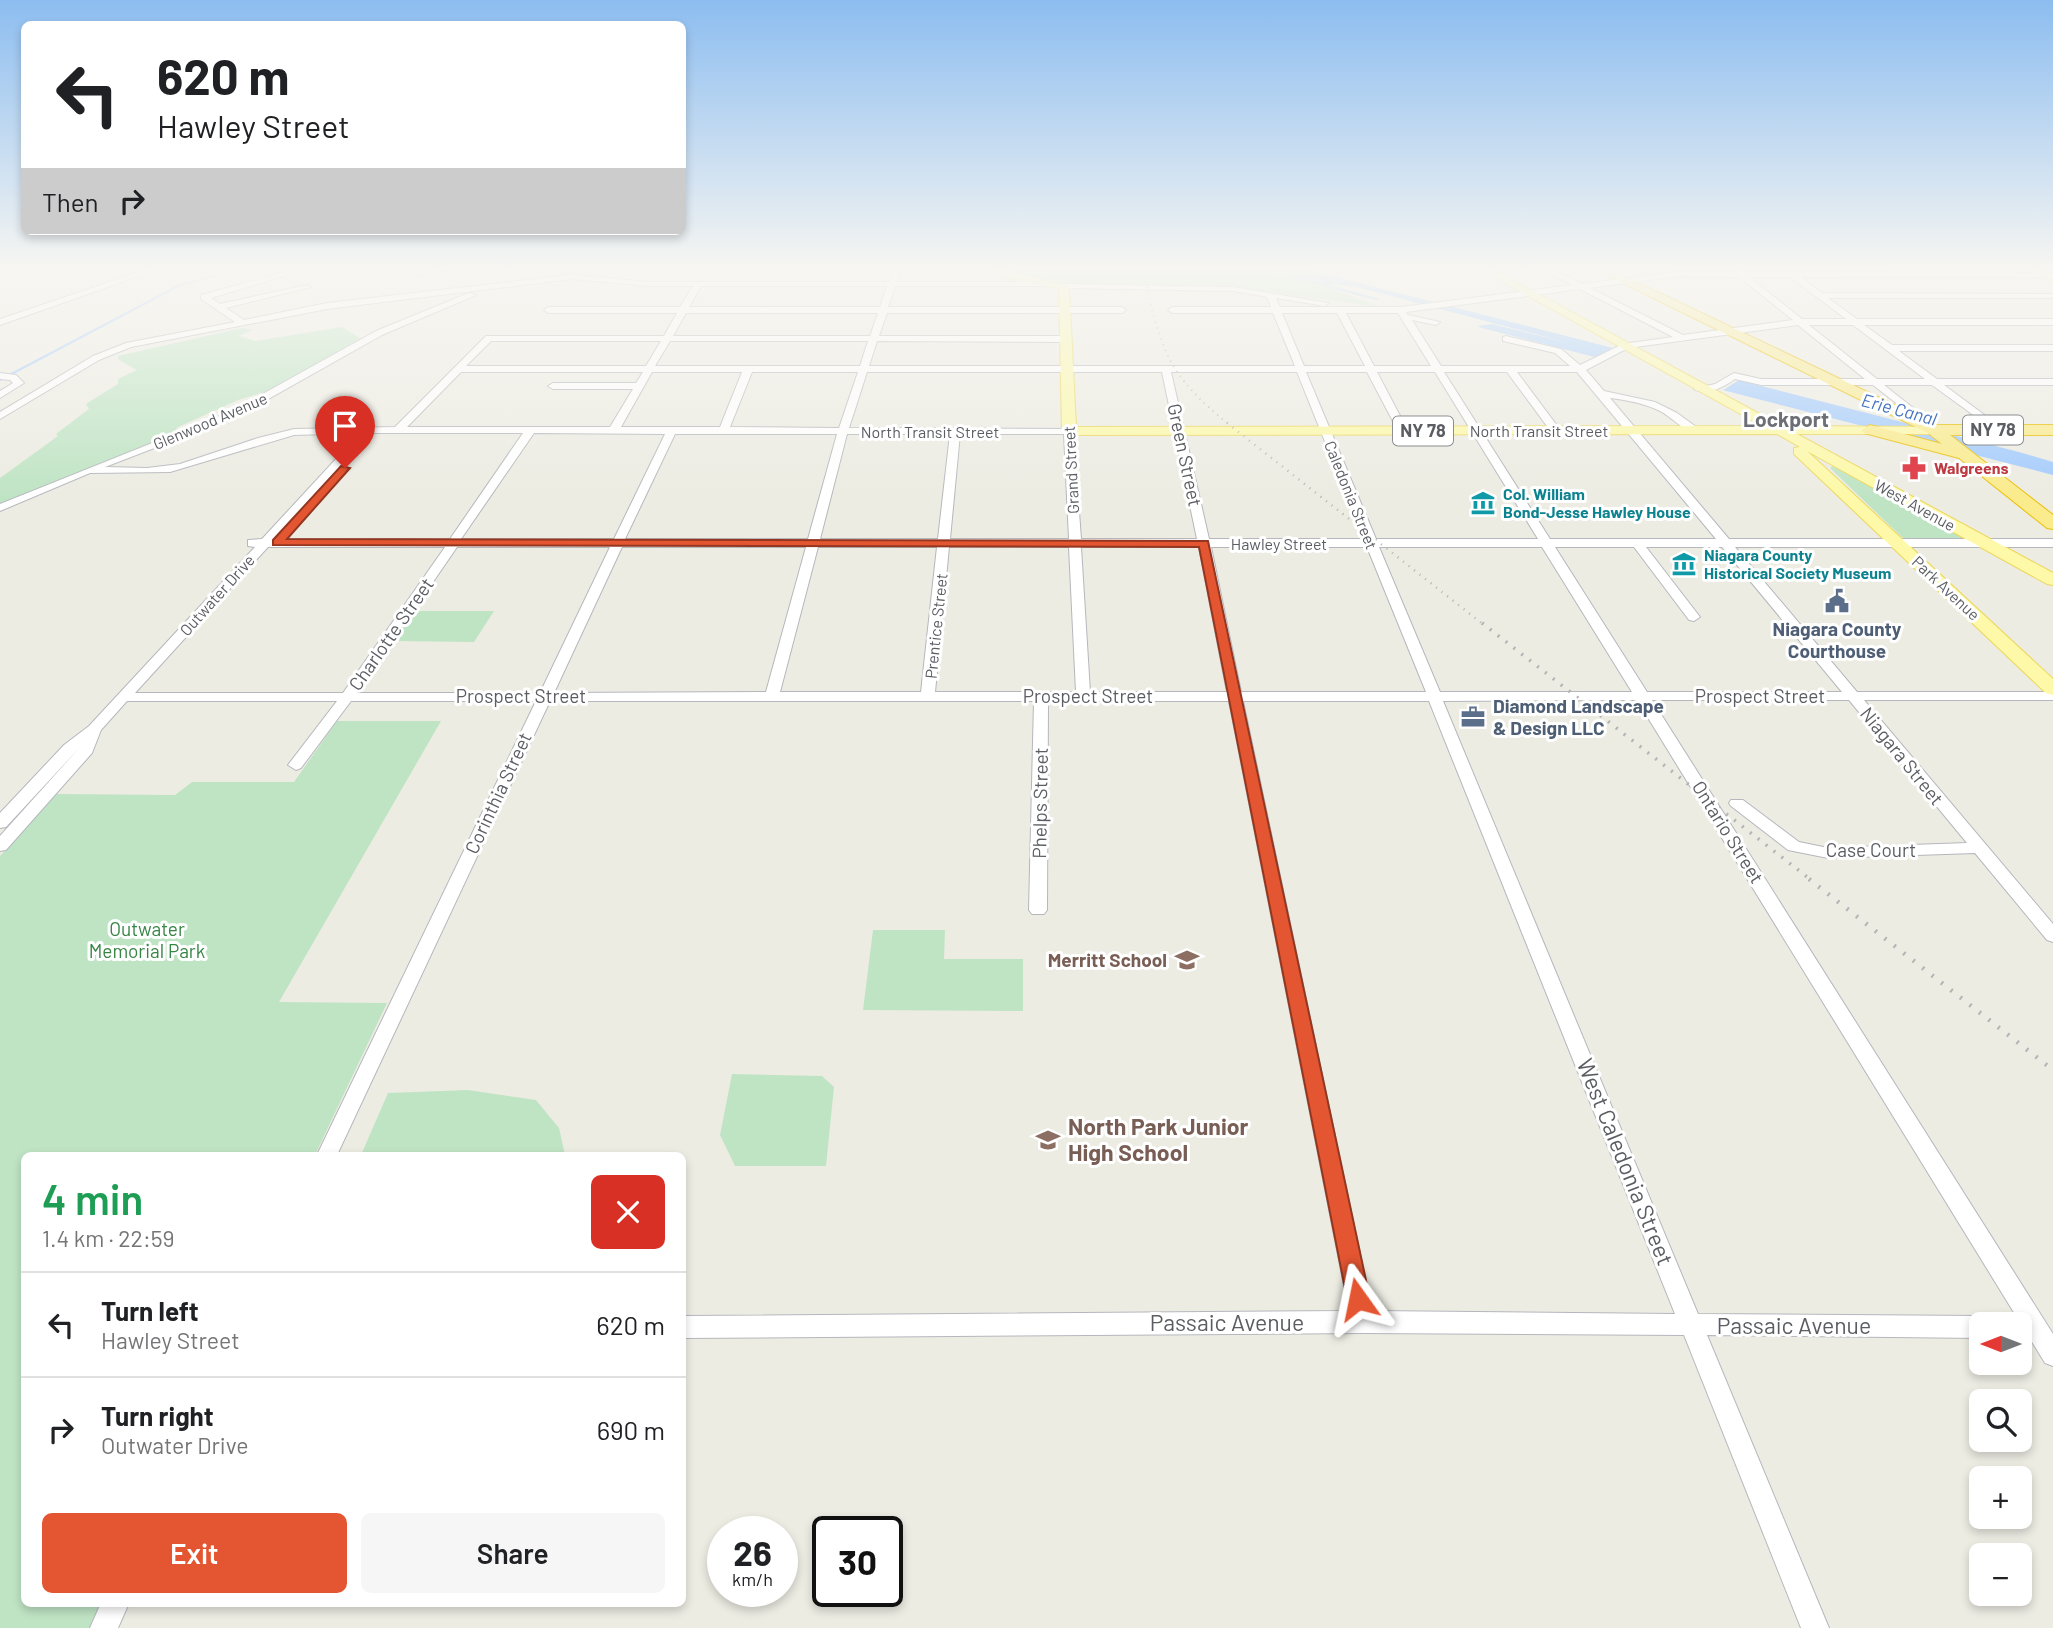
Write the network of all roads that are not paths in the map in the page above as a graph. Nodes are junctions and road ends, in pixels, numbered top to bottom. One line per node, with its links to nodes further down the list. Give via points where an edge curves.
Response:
1 (129, 345): 40 (street, via 96,358)
2 (358, 345): 63 (street, Glenwood Avenue, via 236,413)
3 (482, 345): 19 (street)
4 (662, 345): 20 (street)
5 (872, 345): 22 (street)
6 (1066, 345): 29 (main road, Grand Street)
7 (1293, 345): 24 (street, Caledonia Street)
8 (1358, 345): 25 (street)
9 (1424, 345): 26 (street, Ontario Street)
10 (1533, 345): 28 (street, Niagara Street, via 1556,350)
11 (1619, 345): 18 (main road)
12 (1648, 345): 18 (street)
13 (1758, 345): 31 (highway)
14 (1828, 345): 32 (street)
15 (1885, 345): 16 (street)
16 (1889, 348): 17 (street); 33 (street)
17 (2053, 348)
18 (1628, 350): 28 (street); 37 (main road)
19 (460, 369): 20 (street); 41 (street)
20 (648, 369): 21 (street); 36 (street)
21 (748, 369): 22 (street); 59 (street)
22 (863, 369): 29 (street); 51 (street)
23 (1166, 369): 24 (street); 29 (street); 53 (street, Green Street)
24 (1303, 369): 25 (street); 43 (street, Caledonia Street)
25 (1371, 369): 26 (street); 54 (street)
26 (1440, 369): 27 (street); 55 (street, Ontario Street)
27 (1510, 369): 28 (street); 56 (street)
28 (1579, 369): 38 (street, Niagara Street)
29 (1067, 370): 52 (main road, Grand Street)
30 (6, 377): 39 (street, via 19,383)
31 (1835, 381): 32 (street); 37 (street, via 1760,382 1734,376 1718,386); 46 (highway)
32 (1874, 381): 33 (street); 46 (street)
33 (1931, 381): 34 (street); 47 (street)
34 (2053, 382)
35 (553, 386): 36 (street)
36 (638, 386): 42 (street)
37 (1699, 386): 44 (main road)
38 (1602, 394): 57 (street, Niagara Street); 58 (street, via 1654,404)
39 (0, 396)
40 (2, 413)
41 (397, 430): 48 (street, North Transit Street); 49 (street, North Transit Street)
42 (614, 430): 49 (street, North Transit Street); 50 (street, North Transit Street)
43 (1326, 430): 53 (main road, North Transit Street / NY 78); 54 (main road, North Transit Street / NY 78); 77 (street, Caledonia Street)
44 (1777, 430): 45 (main road, NY 78); 58 (main road, North Transit Street / NY 78); 67 (main road, Park Avenue); 68 (main road, West Avenue)
45 (1864, 430): 46 (main road, NY 78); 62 (highway)
46 (1933, 430): 47 (highway, NY 78); 62 (highway)
47 (1998, 430): 61 (highway, NY 78)
48 (373, 431): 63 (street, North Transit Street, via 281,433 171,469); 69 (street, Outwater Drive)
49 (530, 431): 79 (street, Charlotte Street)
50 (671, 431): 59 (street, North Transit Street); 72 (street, Corinthia Street)
51 (844, 431): 59 (street, North Transit Street); 60 (street, North Transit Street); 73 (street)
52 (1069, 431): 53 (main road, North Transit Street / NY 78); 60 (street, North Transit Street); 75 (street, Grand Street)
53 (1181, 431): 76 (street, Green Street)
54 (1403, 431): 55 (main road, North Transit Street / NY 78)
55 (1478, 431): 56 (main road, North Transit Street / NY 78); 70 (street, Ontario Street)
56 (1556, 431): 57 (main road, North Transit Street / NY 78)
57 (1634, 431): 58 (main road, North Transit Street / NY 78); 66 (street, Niagara Street)
58 (1695, 431)
59 (723, 432)
60 (955, 432): 74 (street, Prentice Street)
61 (2053, 433)
62 (1967, 457): 65 (highway)
63 (89, 470): 64 (street, Glenwood Avenue)
64 (0, 508)
65 (2053, 524)
66 (1723, 542): 67 (street, Hawley Street); 78 (street, Hawley Street); 92 (street, Niagara Street)
67 (1897, 542): 68 (street, Hawley Street); 82 (main road, Park Avenue)
68 (1984, 542): 71 (street, Hawley Street); 80 (main road, West Avenue)
69 (265, 543): 79 (street, Hawley Street); 94 (street, Outwater Drive)
70 (1547, 543): 77 (street, Hawley Street); 78 (street, Hawley Street); 91 (street, Ontario Street)
71 (2053, 543)
72 (618, 544): 73 (street, Hawley Street); 79 (street, Hawley Street); 86 (street, Corinthia Street)
73 (811, 544): 74 (street, Hawley Street); 83 (street)
74 (945, 544): 75 (street, Hawley Street); 84 (street, Prentice Street)
75 (1074, 544): 76 (street, Hawley Street); 88 (street, Grand Street)
76 (1204, 544): 77 (street, Hawley Street); 89 (street, Green Street)
77 (1371, 544): 90 (street, Caledonia Street)
78 (1637, 544): 81 (street)
79 (452, 545): 85 (street, Charlotte Street)
80 (2053, 580)
81 (1694, 617)
82 (2053, 689)
83 (772, 695): 84 (street, Prospect Street); 86 (street, Prospect Street)
84 (928, 695): 87 (street, Prospect Street)
85 (348, 696): 86 (street, Prospect Street); 94 (street, Prospect Street); 96 (street, Charlotte Street)
86 (544, 696): 103 (street, Corinthia Street)
87 (1041, 696): 88 (street, Prospect Street); 101 (street, Phelps Street)
88 (1083, 696): 89 (street, Prospect Street)
89 (1234, 696): 90 (street, Prospect Street); 105 (street, Green Street)
90 (1433, 696): 91 (street, Prospect Street); 106 (street, West Caledonia Street)
91 (1642, 696): 92 (street, Prospect Street); 104 (street, Ontario Street)
92 (1853, 696): 93 (street, Prospect Street); 100 (street, Niagara Street)
93 (2053, 696)
94 (124, 697): 95 (street, Outwater Drive)
95 (94, 729): 98 (street, Outwater Drive, via 69,748); 99 (street, Outwater Drive, via 87,750)
96 (296, 765)
97 (1737, 803): 100 (street, Case Court, via 1794,846 1828,853)
98 (0, 822)
99 (0, 846)
100 (1977, 848): 102 (street, Niagara Street)
101 (1038, 910)
102 (2053, 936)
103 (328, 1152)
104 (2018, 1312)
105 (1363, 1322): 106 (street, Passaic Avenue); 107 (street, Passaic Avenue)
106 (1692, 1325): 108 (street, Passaic Avenue); 113 (street, West Caledonia Street)
107 (686, 1326)
108 (1969, 1327)
109 (2032, 1332): 110 (street, Ontario Street)
110 (2053, 1355)
111 (114, 1607): 112 (street)
112 (104, 1628)
113 (1815, 1628)

